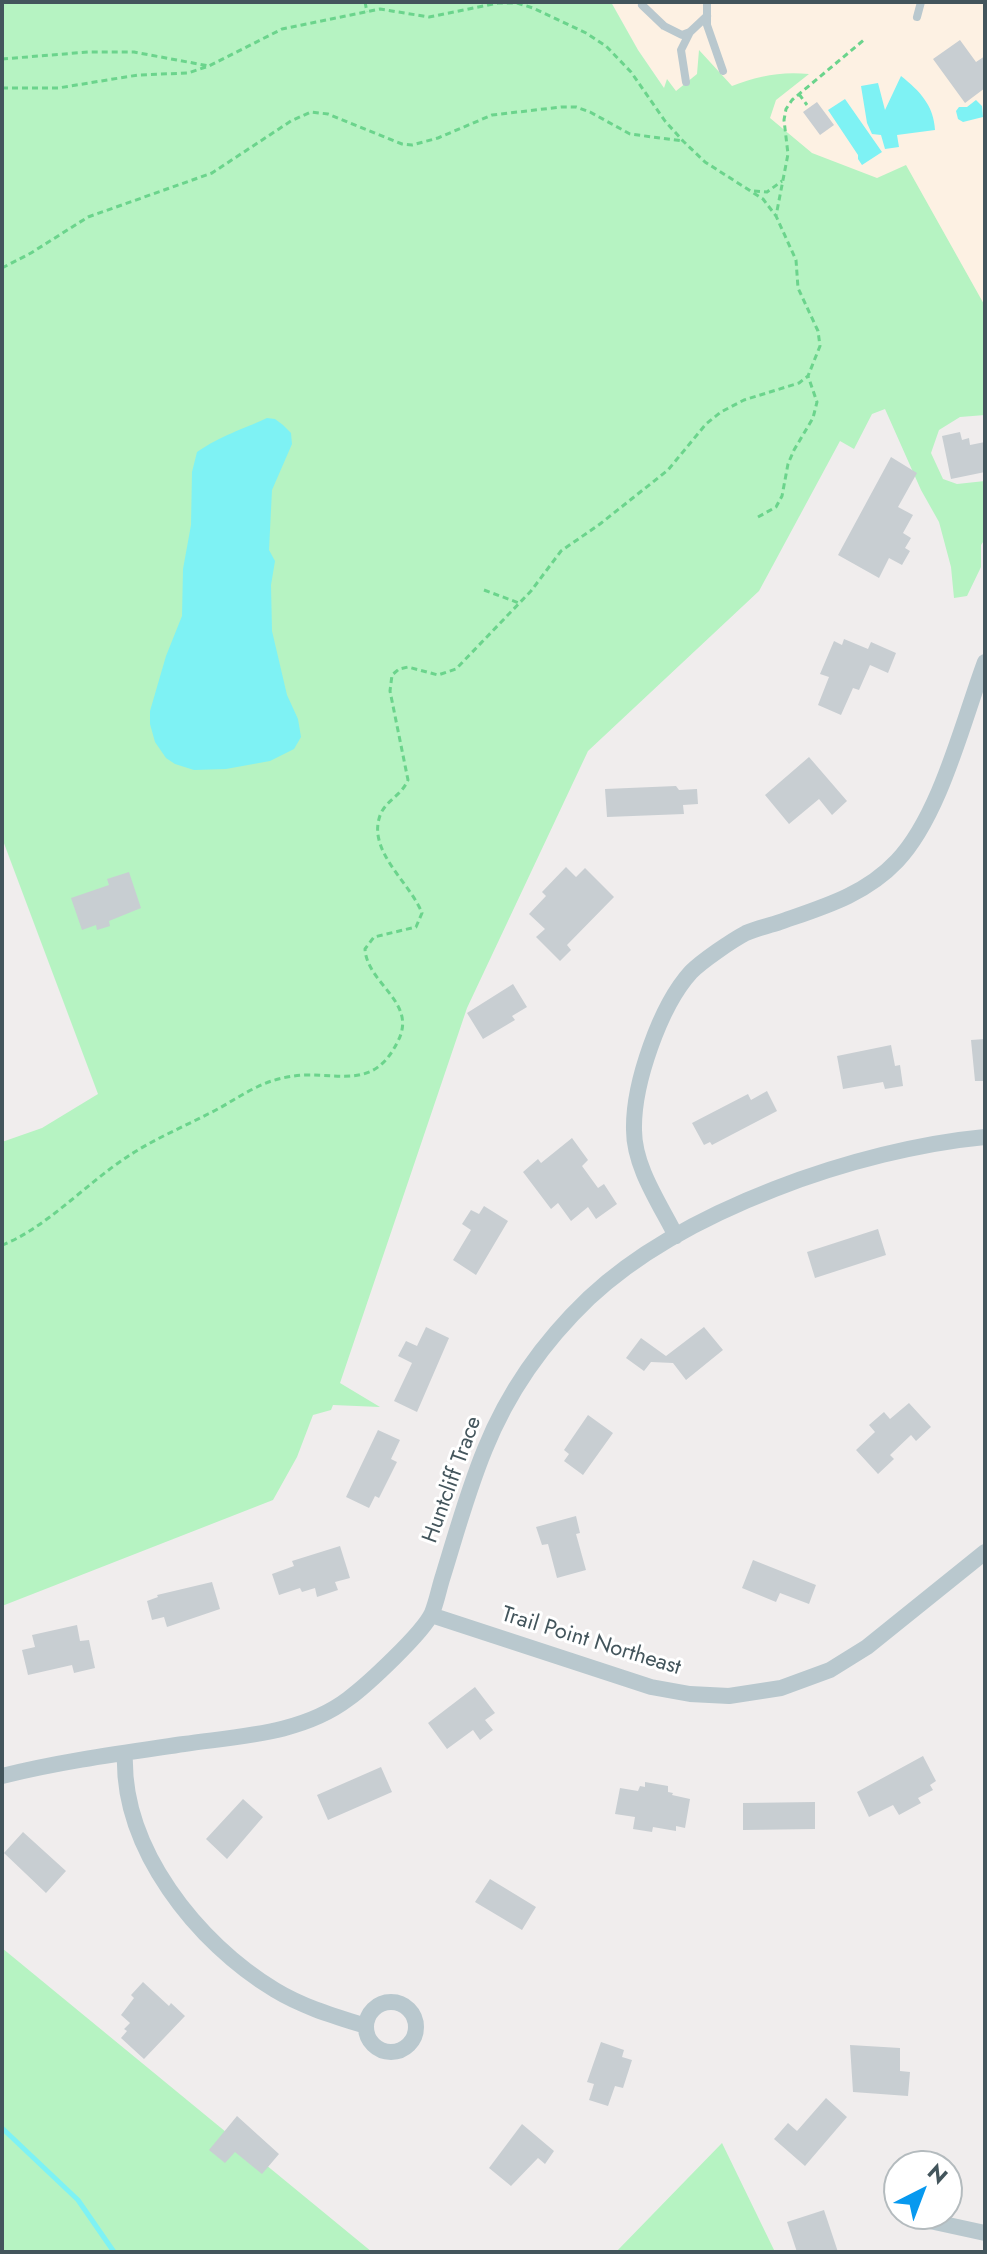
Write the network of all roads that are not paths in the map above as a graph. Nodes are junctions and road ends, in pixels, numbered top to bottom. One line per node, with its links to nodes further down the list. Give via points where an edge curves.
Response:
1 (707, 2): 4 (lane)
2 (921, 2): 5 (lane)
3 (642, 5): 6 (lane, via 676,34)
4 (707, 16): 6 (lane); 7 (lane)
5 (917, 17)
6 (690, 32): 8 (lane, via 681,50)
7 (723, 71)
8 (686, 82)
9 (985, 662): 11 (street, via 932,808 898,861 845,900 745,934 691,972 661,1022 642,1072 634,1131 642,1168)
10 (985, 1137): 11 (street, Huntcliff Trace, via 849,1164 764,1194)
11 (676, 1236): 13 (street, Huntcliff Trace, via 590,1297 524,1374 484,1450)
12 (985, 1552): 13 (street, Trail Point Northeast, via 867,1647 830,1670 781,1688 729,1696 651,1687)
13 (431, 1615): 14 (street, Huntcliff Trace, via 382,1670 317,1718 274,1731)
14 (125, 1753): 15 (street, Huntcliff Trace); 16 (street, via 124,1781 142,1838 196,1926 235,1964 276,1991)
15 (2, 1776)
16 (366, 2026)
17 (963, 2228): 18 (street)
18 (985, 2233)

